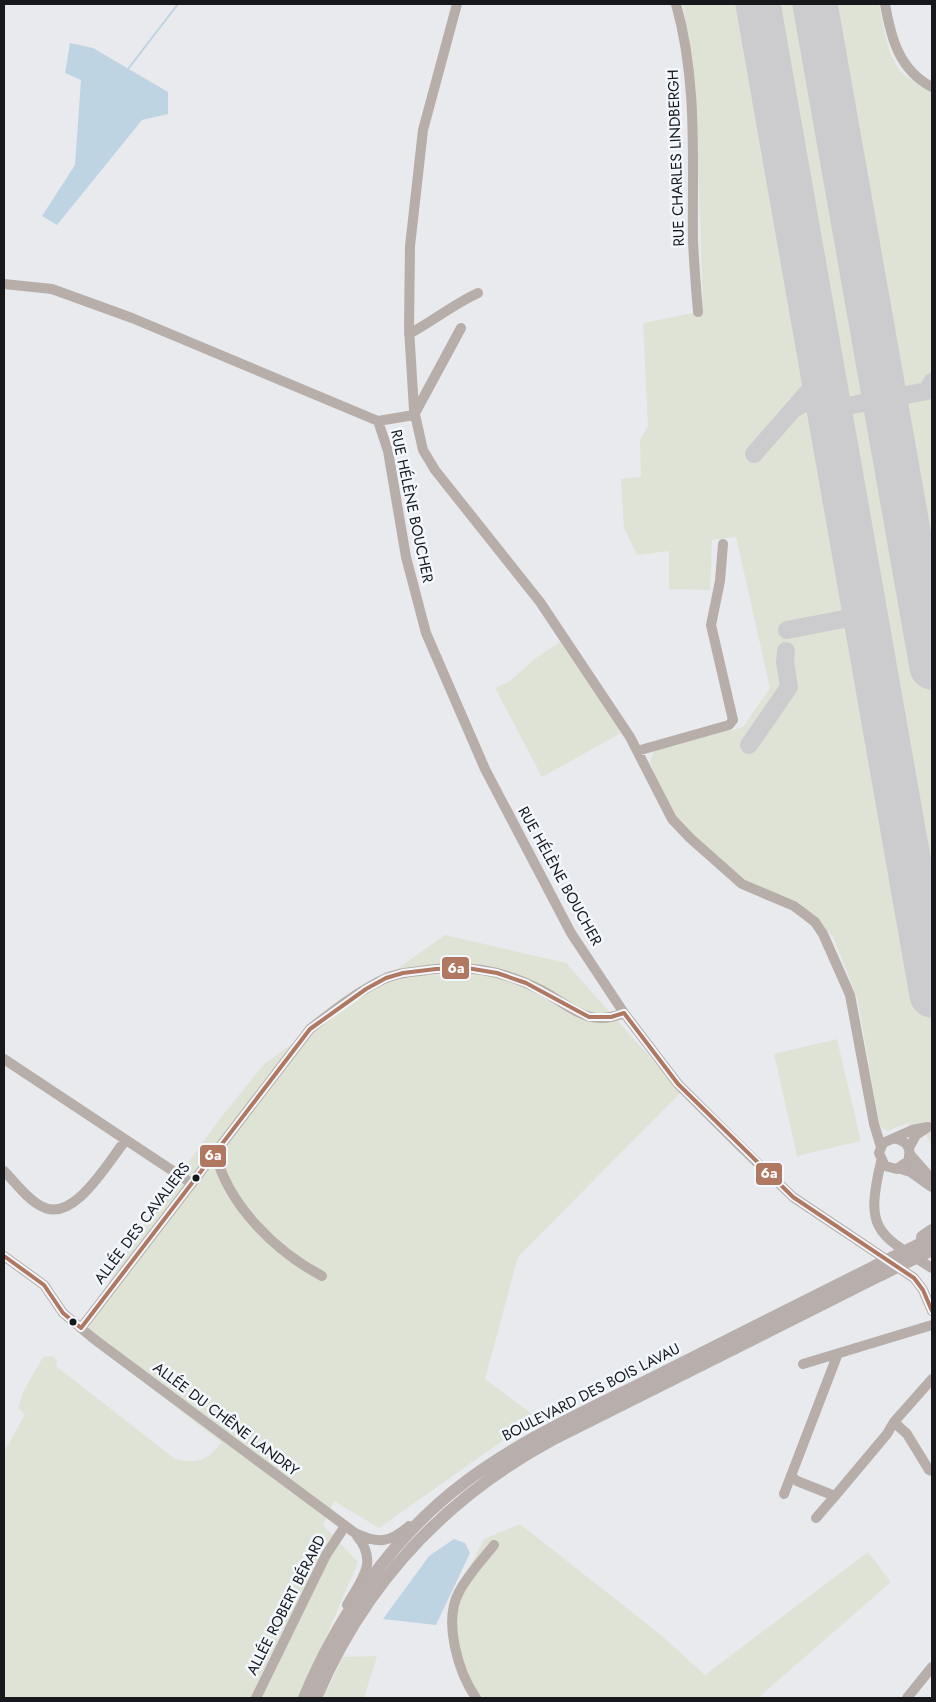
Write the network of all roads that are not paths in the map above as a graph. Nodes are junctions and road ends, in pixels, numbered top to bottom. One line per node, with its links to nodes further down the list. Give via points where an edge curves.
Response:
1 (457, 4): 9 (street, via 423,130 410,246)
2 (676, 4): 7 (street, RUE CHARLES LINDBERGH, via 689,63 693,101 693,242)
3 (885, 4): 4 (street, via 888,25 899,56 916,77)
4 (932, 87)
5 (4, 284): 11 (street, via 52,289 123,314)
6 (478, 293): 9 (street)
7 (698, 312)
8 (461, 328): 10 (street)
9 (409, 334): 10 (street)
10 (414, 415): 11 (street); 13 (street, via 423,450 435,470 540,602)
11 (378, 421): 14 (street, RUE HÉLÈNE BOUCHER, via 388,451 406,557 426,633 485,770 571,933)
12 (723, 544): 13 (street, via 711,625 733,720 729,725)
13 (637, 751): 17 (street, via 663,805 681,830 742,884 804,912 823,934 850,995)
14 (624, 1013): 21 (street, ALLÉE DES CAVALIERS, via 602,1018 581,1016 516,978 464,967 388,977 357,994 310,1029); 35 (street, RUE HÉLÈNE BOUCHER, via 678,1084 766,1172 793,1197 914,1278)
15 (4, 1059): 19 (street)
16 (930, 1127): 18 (street, via 916,1128); 22 (street, via 916,1134)
17 (876, 1130): 18 (street); 20 (street)
18 (893, 1139): 20 (street); 22 (street, via 904,1142)
19 (125, 1141): 25 (street, via 82,1197 54,1211 40,1206); 27 (street)
20 (881, 1147): 23 (street)
21 (215, 1152): 27 (street, ALLÉE DES CAVALIERS); 34 (street, via 228,1184 256,1226)
22 (909, 1152): 24 (street); 26 (main road, via 921,1170)
23 (881, 1162): 24 (street); 28 (street)
24 (895, 1168): 28 (street); 29 (main road, via 911,1171)
25 (4, 1172)
26 (932, 1179)
27 (191, 1183): 37 (street, ALLÉE DES CAVALIERS)
28 (876, 1185): 32 (street, via 874,1215 880,1229 889,1240)
29 (932, 1186)
30 (929, 1241): 33 (main road, BOULEVARD DES BOIS LAVAU, bridge)
31 (4, 1256): 37 (street, ALLÉE DU CHÊNE LANDRY, via 44,1285 63,1313)
32 (932, 1268)
33 (878, 1270): 45 (main road, BOULEVARD DES BOIS LAVAU, via 545,1431); 55 (main road, BOULEVARD DES BOIS LAVAU, via 552,1440 472,1490 413,1545 381,1583 344,1639)
34 (322, 1276)
35 (932, 1311)
36 (932, 1325): 38 (street, via 844,1350)
37 (81, 1328): 48 (street, ALLÉE DU CHÊNE LANDRY)
38 (836, 1356): 39 (street); 43 (street)
39 (803, 1364)
40 (932, 1379): 41 (street)
41 (894, 1422): 42 (street, via 907,1434); 46 (street)
42 (932, 1471)
43 (791, 1476): 44 (street); 46 (street)
44 (784, 1494)
45 (449, 1495): 49 (street, ALLÉE DU CHÊNE LANDRY, via 433,1504 400,1534 386,1540 378,1542); 51 (main road, BOULEVARD DES BOIS LAVAU, via 412,1530 371,1578)
46 (835, 1496): 47 (street)
47 (816, 1518)
48 (345, 1526): 49 (street, ALLÉE DU CHÊNE LANDRY); 53 (street, ALLÉE ROBERT BÉRARD, via 326,1555)
49 (354, 1533): 51 (street, ALLÉE DU CHÊNE LANDRY, via 366,1548 369,1564 327,1641)
50 (494, 1545): 56 (street, via 458,1594 453,1622 454,1645 460,1667)
51 (322, 1659): 54 (main road, BOULEVARD DES BOIS LAVAU)
52 (932, 1667): 57 (street)
53 (256, 1698)
54 (304, 1698)
55 (316, 1698)
56 (476, 1698)
57 (907, 1698)

